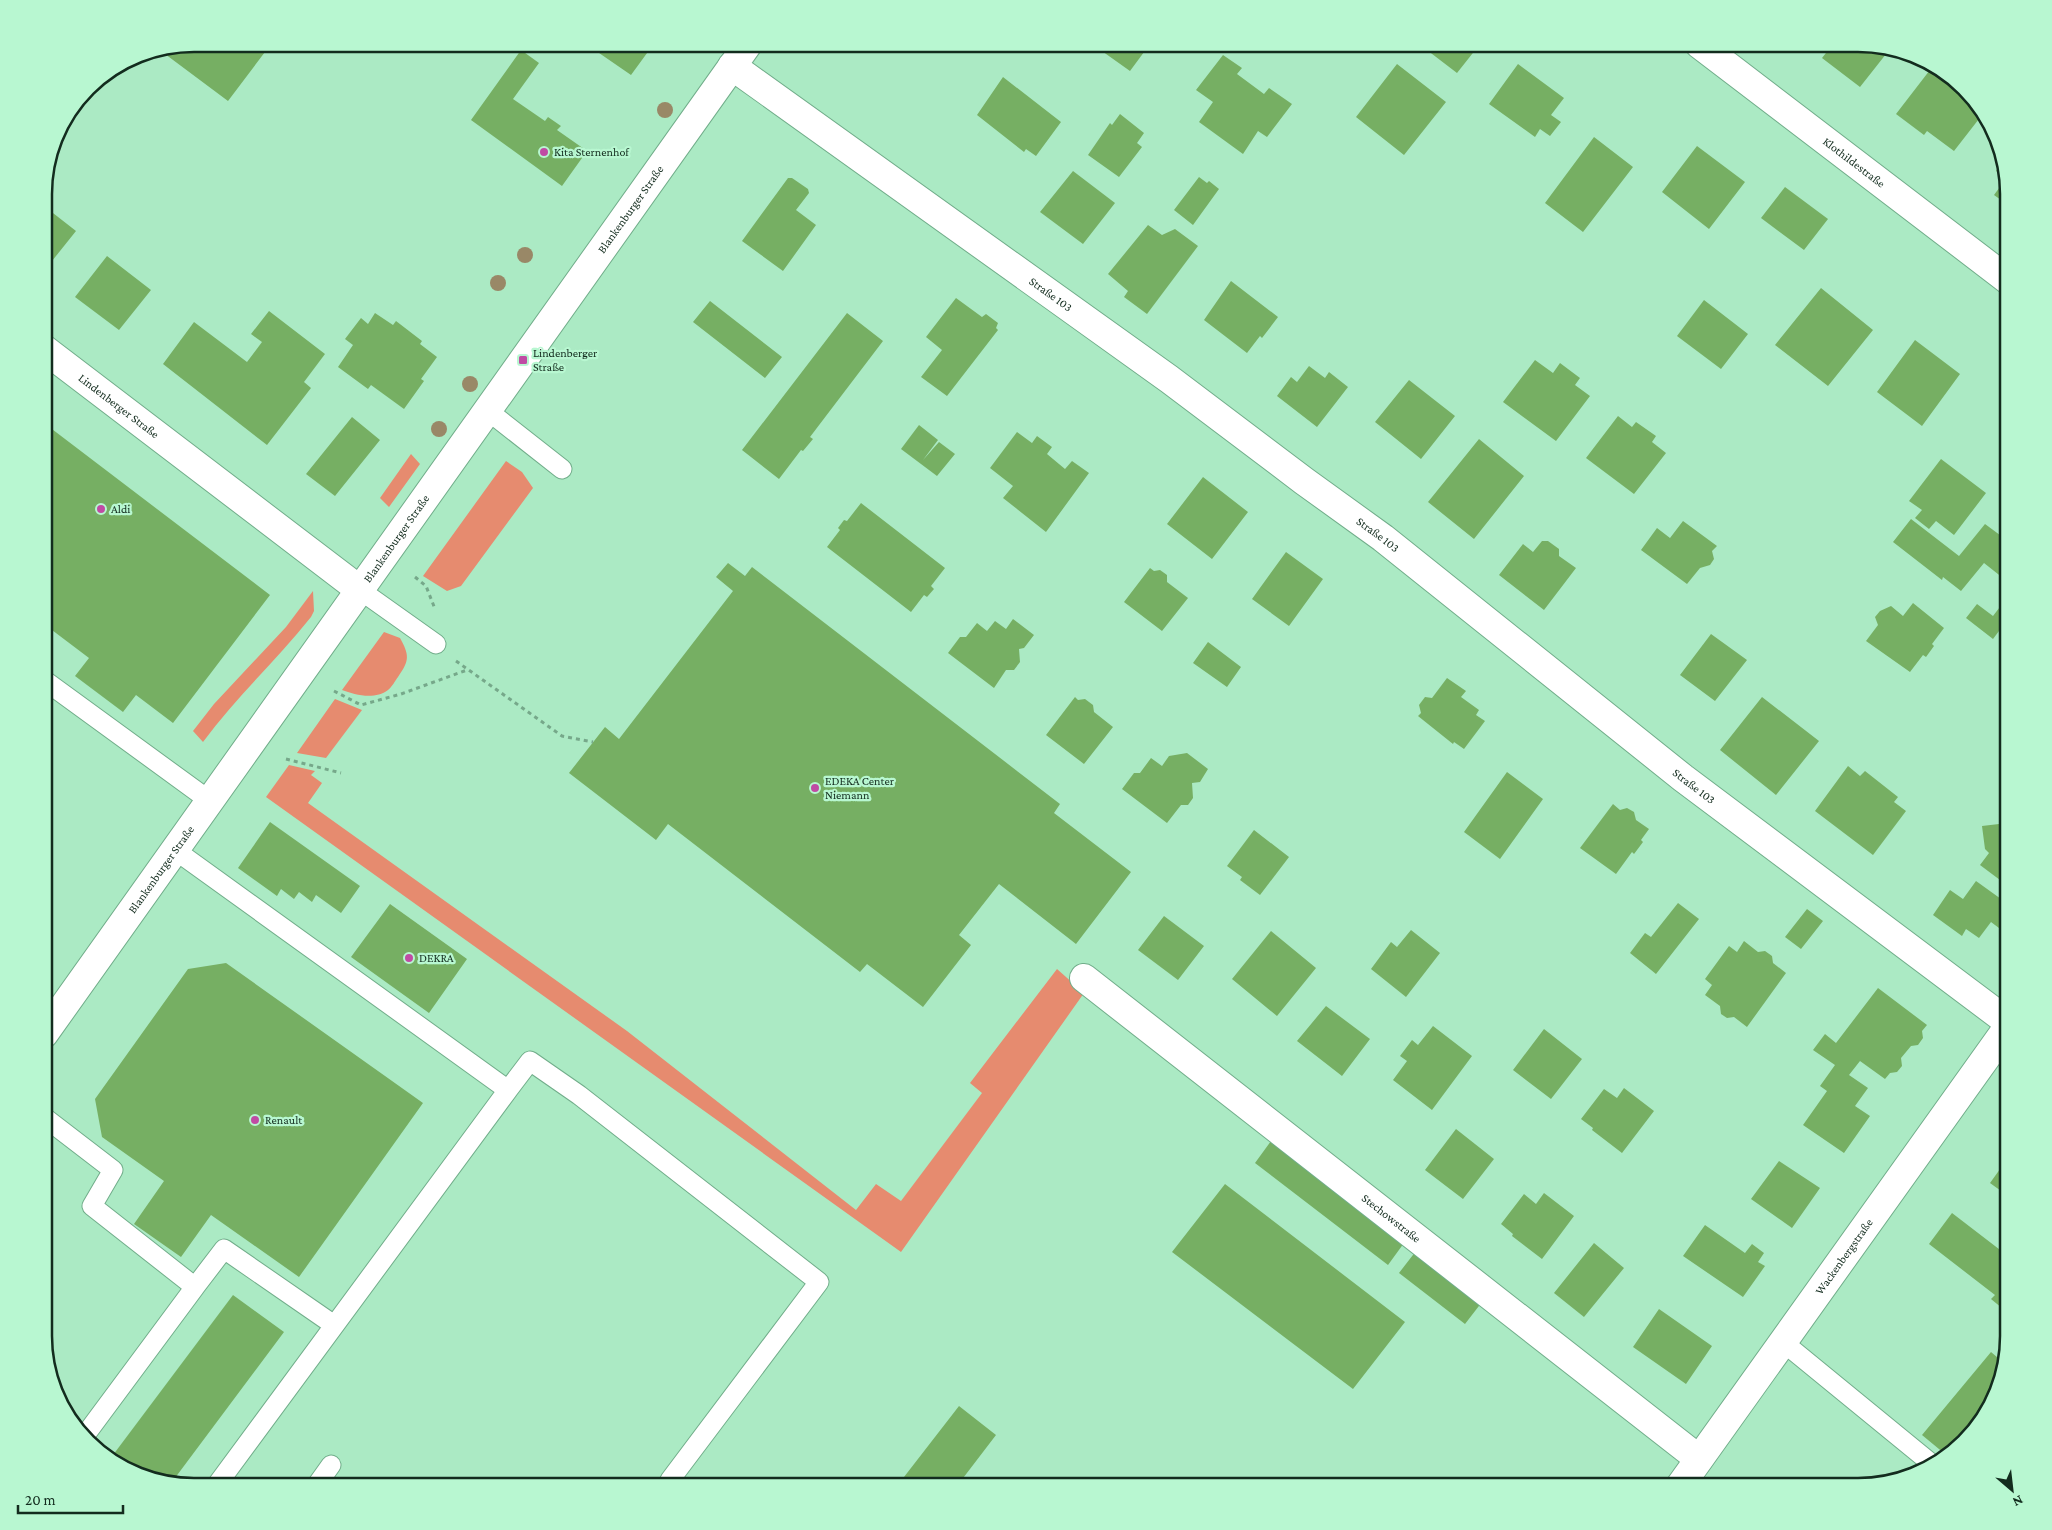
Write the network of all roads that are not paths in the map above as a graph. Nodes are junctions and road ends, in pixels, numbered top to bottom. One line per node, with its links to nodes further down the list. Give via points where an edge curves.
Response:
1 (742, 52): 3 (street, Blankenburger Straße)
2 (1709, 52): 4 (street, Klothildestraße)
3 (732, 66): 6 (street, Blankenburger Straße); 14 (street, Straße 103, via 1169,378 1383,538 1682,778)
4 (2000, 274)
5 (53, 356): 8 (street, Lindenberger Straße)
6 (487, 410): 7 (lane); 8 (street, Blankenburger Straße)
7 (562, 469)
8 (360, 590): 9 (lane); 11 (street, Blankenburger Straße)
9 (436, 644)
10 (53, 687): 11 (lane)
11 (210, 801): 12 (street, Blankenburger Straße)
12 (175, 850): 15 (street, Blankenburger Straße); 17 (lane)
13 (1084, 978): 23 (street, Stechowstraße)
14 (2000, 1016)
15 (53, 1021)
16 (2000, 1038): 21 (street, Wackenbergstraße)
17 (508, 1090): 20 (lane); 28 (lane, via 530,1061 579,1094 819,1282)
18 (53, 1124): 19 (lane, via 113,1170 92,1206)
19 (196, 1287): 20 (lane, via 224,1249); 22 (lane)
20 (334, 1325): 26 (lane)
21 (1784, 1342): 23 (street, Wackenbergstraße); 24 (lane)
22 (89, 1430)
23 (1699, 1459): 29 (street, Wackenbergstraße)
24 (1926, 1459)
25 (331, 1465): 27 (lane)
26 (222, 1478)
27 (322, 1478)
28 (672, 1478)
29 (1686, 1478)

